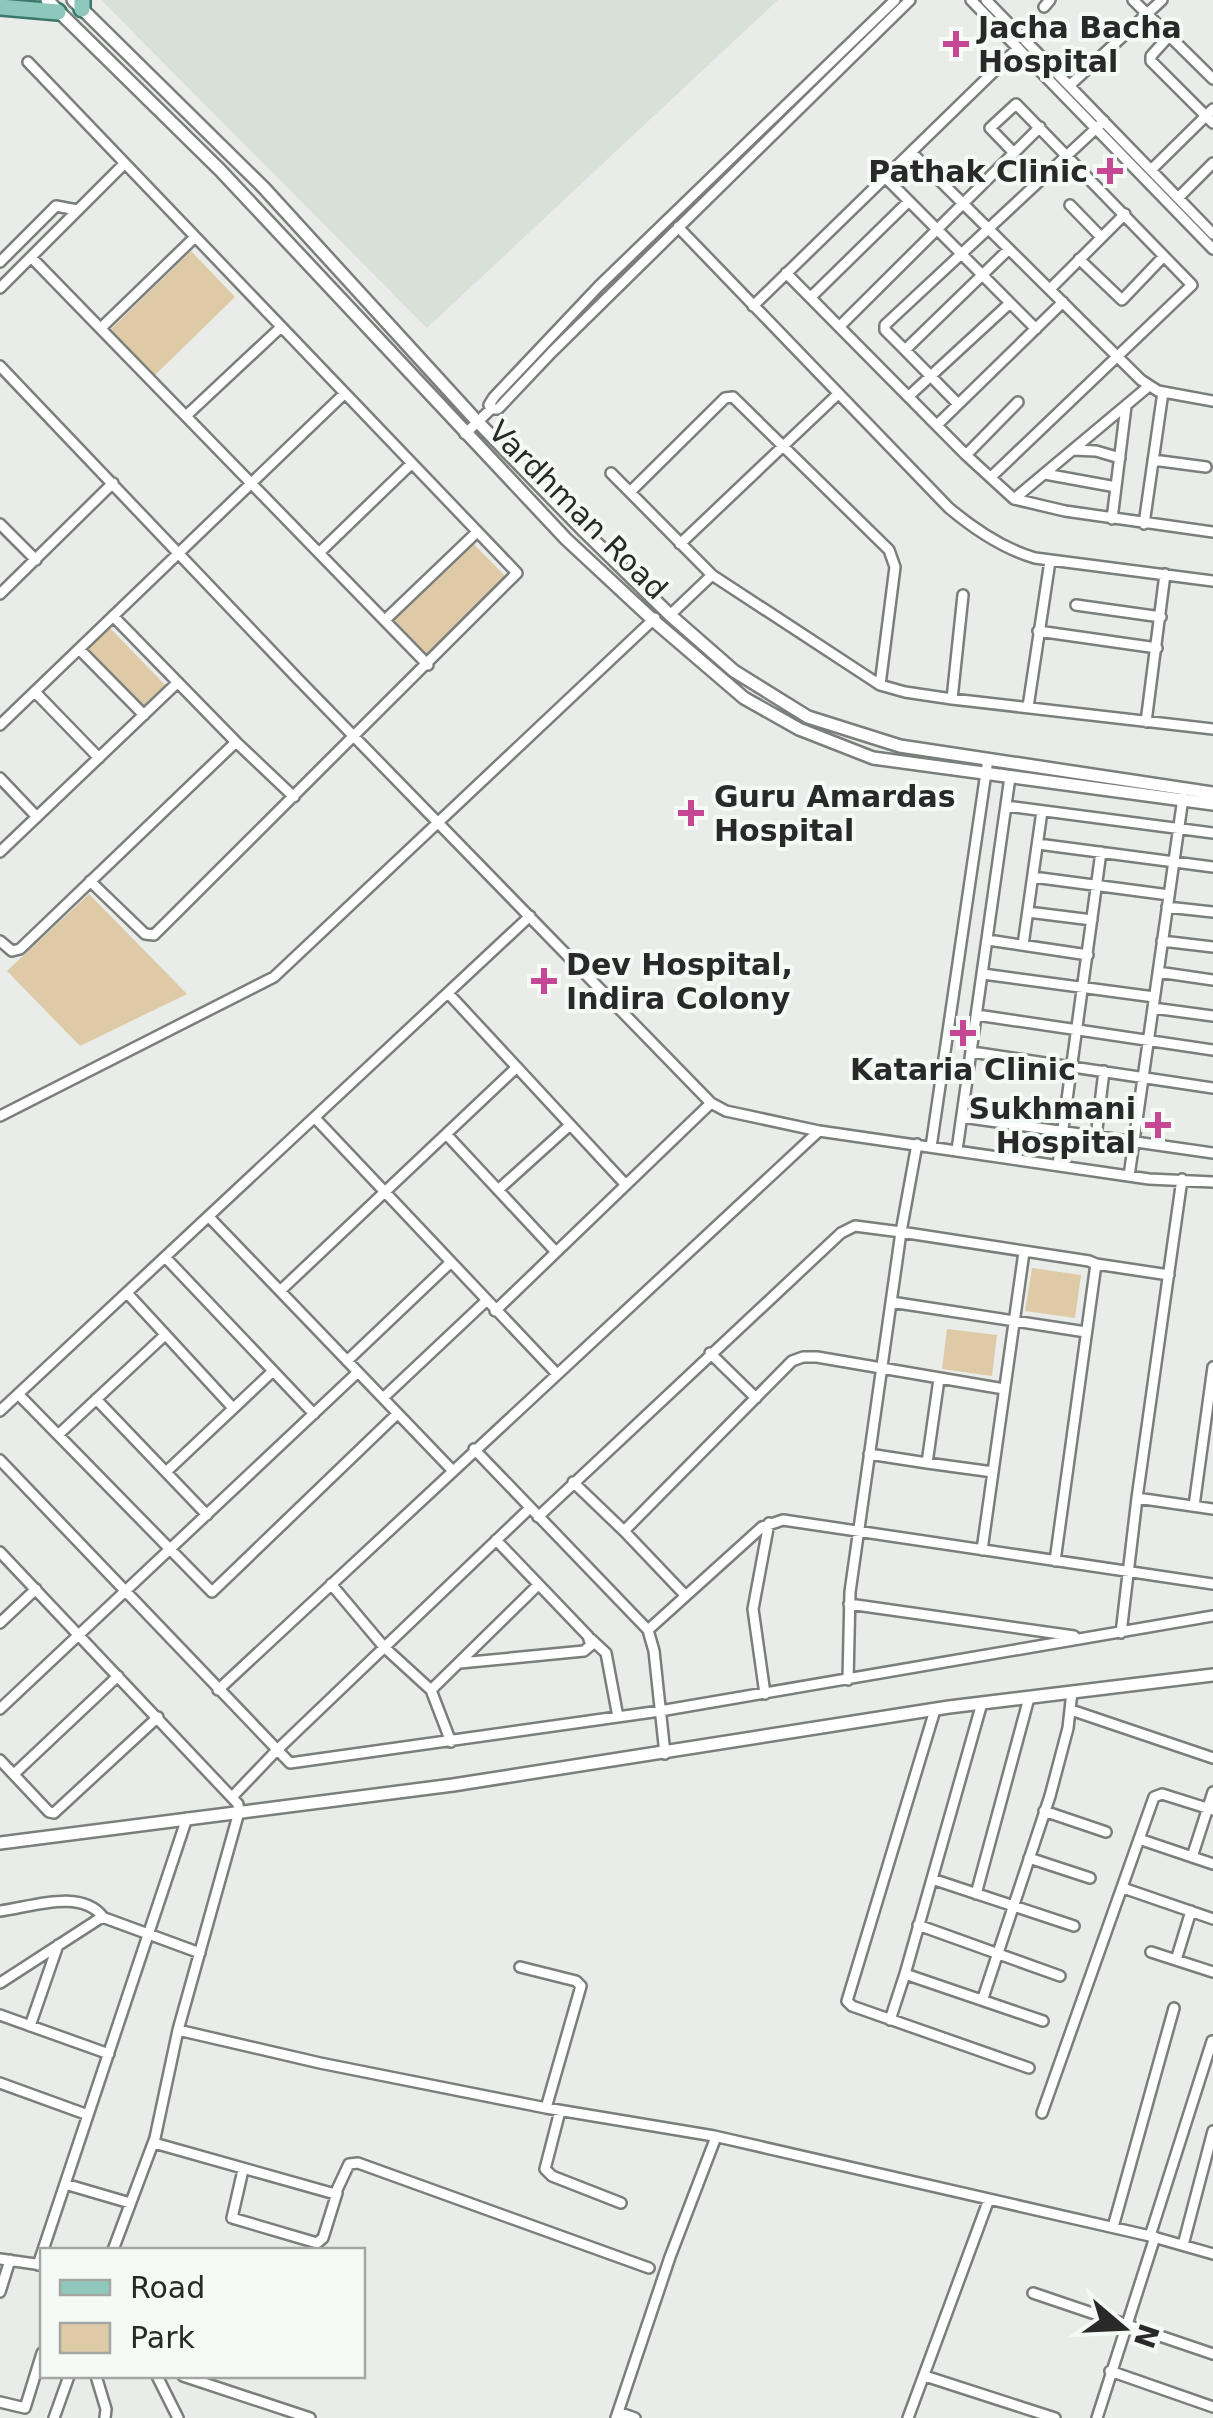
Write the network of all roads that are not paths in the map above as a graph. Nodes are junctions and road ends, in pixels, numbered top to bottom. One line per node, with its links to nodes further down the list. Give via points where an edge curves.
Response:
1 (894, 0): 72 (street, via 600,286 494,397)
2 (910, 0): 34 (street)
3 (971, 0): 12 (street)
4 (986, 0): 15 (street)
5 (1134, 0): 10 (street)
6 (1162, 0): 10 (street)
7 (79, 3): 74 (street, Vardhman Road, via 254,177)
8 (53, 6): 9 (main road); 76 (street, Vardhman Road, via 220,170)
9 (0, 7)
10 (1148, 14): 11 (street); 15 (street)
11 (1169, 36): 14 (street); 16 (street, via 1151,61)
12 (1018, 48): 17 (street); 19 (street)
13 (28, 62): 23 (street)
14 (1213, 79)
15 (1070, 85): 17 (street)
16 (1211, 116): 24 (street)
17 (1100, 124): 21 (street); 24 (street); 41 (street)
18 (1040, 127): 20 (street); 20 (street, via 1014,104 990,128); 21 (street)
19 (910, 152): 26 (street); 30 (street)
20 (1013, 152): 30 (street)
21 (1067, 154): 33 (street); 36 (street)
22 (1213, 163): 25 (street)
23 (124, 164): 32 (street); 39 (street)
24 (1151, 170): 28 (street)
25 (1204, 172): 27 (street); 28 (street)
26 (885, 177): 29 (street); 47 (street)
27 (1213, 181)
28 (1178, 198): 37 (street)
29 (909, 201): 35 (street); 51 (street)
30 (962, 203): 35 (street); 36 (street)
31 (1070, 205): 38 (street)
32 (77, 210): 44 (street); 46 (street, via 56,206)
33 (1124, 214): 38 (street); 43 (street)
34 (678, 227): 54 (street); 72 (street)
35 (936, 228): 42 (street); 56 (street)
36 (988, 229): 40 (street); 42 (street)
37 (1213, 234)
38 (1101, 237): 45 (street)
39 (194, 238): 55 (street); 57 (street)
40 (1008, 249): 48 (street); 50 (street)
41 (1213, 249)
42 (960, 253): 48 (street); 59 (street, via 885,326)
43 (1164, 256): 45 (street, via 1122,300); 60 (street, via 1192,285)
44 (32, 257): 49 (street); 55 (street)
45 (1079, 259): 50 (street)
46 (0, 262)
47 (786, 273): 51 (street); 54 (street)
48 (982, 274): 52 (street); 59 (street)
49 (0, 288)
50 (1050, 289): 53 (street)
51 (810, 297): 56 (street)
52 (1010, 302): 58 (street); 62 (street)
53 (1062, 302): 58 (street); 60 (street)
54 (753, 306): 66 (street)
55 (102, 326): 73 (street)
56 (840, 326): 67 (street)
57 (280, 328): 65 (street); 73 (street)
58 (1036, 329): 70 (street)
59 (905, 350): 62 (street)
60 (1117, 356): 63 (street); 86 (street)
61 (0, 366): 87 (street)
62 (930, 376): 67 (street); 70 (street)
63 (1149, 386): 64 (street); 71 (street)
64 (1163, 392): 68 (street); 81 (street)
65 (344, 394): 82 (street); 88 (street)
66 (838, 394): 77 (street); 101 (street, via 949,508 1017,552)
67 (909, 396): 75 (street)
68 (1213, 401)
69 (1018, 402): 79 (street)
70 (958, 404): 75 (street)
71 (1126, 406): 78 (street); 80 (street)
72 (491, 409): 74 (street)
73 (188, 415): 88 (street)
74 (478, 422): 76 (street); 108 (street, Vardhman Road)
75 (937, 425): 79 (street)
76 (465, 434): 112 (street, Vardhman Road)
77 (783, 446): 90 (street, via 728,396); 97 (street); 118 (street, via 894,558)
78 (1073, 450): 80 (street); 85 (street)
79 (966, 454): 86 (street)
80 (1120, 458): 89 (street)
81 (1153, 460): 83 (street); 94 (street)
82 (412, 464): 95 (street); 99 (street)
83 (1206, 466)
84 (611, 473): 90 (street)
85 (1044, 474): 89 (street); 91 (street)
86 (991, 477): 91 (street)
87 (113, 483): 98 (street); 100 (street)
88 (252, 483): 98 (street); 99 (street)
89 (1116, 488): 92 (street)
90 (630, 492): 97 (street)
91 (1014, 499): 92 (street)
92 (1112, 519): 94 (street)
93 (0, 524): 100 (street)
94 (1144, 524): 96 (street)
95 (477, 532): 111 (street); 116 (street, via 516,576)
96 (1213, 532)
97 (680, 544): 103 (street)
98 (179, 552): 109 (street); 126 (street)
99 (320, 552): 111 (street)
100 (36, 560): 105 (street)
101 (1050, 560): 102 (street); 113 (street)
102 (1165, 574): 104 (street); 110 (street)
103 (712, 576): 108 (street); 118 (street)
104 (1213, 581)
105 (0, 594)
106 (963, 595): 120 (street)
107 (1076, 605): 110 (street)
108 (667, 612): 112 (street); 129 (street, Vardhman Road, via 734,671 808,717 900,746)
109 (113, 616): 115 (street); 117 (street)
110 (1160, 618): 114 (street)
111 (385, 620): 116 (street)
112 (653, 620): 130 (street, Vardhman Road, via 744,698 799,729 873,758); 140 (street)
113 (1038, 631): 114 (street); 121 (street)
114 (1157, 648): 123 (street)
115 (79, 649): 119 (street); 122 (street)
116 (428, 665): 126 (street)
117 (176, 684): 122 (street); 127 (street)
118 (880, 685): 120 (street)
119 (35, 692): 124 (street); 128 (street)
120 (952, 699): 121 (street)
121 (1028, 707): 123 (street)
122 (144, 716): 128 (street)
123 (1146, 722): 125 (street)
124 (0, 725)
125 (1213, 729)
126 (355, 736): 135 (street); 140 (street)
127 (236, 742): 135 (street); 149 (street)
128 (99, 758): 139 (street)
129 (988, 759): 130 (street); 134 (street, Vardhman Road)
130 (985, 774): 131 (street, Vardhman Road); 191 (street)
131 (1010, 777): 134 (street, Vardhman Road); 137 (street)
132 (0, 778): 139 (street)
133 (1213, 793): 134 (street, Vardhman Road)
134 (1184, 794): 136 (street, Vardhman Road); 141 (street)
135 (294, 797): 149 (street, via 151,936)
136 (1213, 804)
137 (1006, 806): 138 (street); 157 (street)
138 (1042, 810): 141 (street); 143 (street)
139 (37, 817): 144 (street)
140 (438, 820): 155 (street); 181 (street, via 274,977)
141 (1178, 828): 142 (street); 146 (street)
142 (1213, 832)
143 (1038, 844): 145 (street); 148 (street)
144 (2, 845)
145 (1100, 852): 146 (street); 150 (street)
146 (1173, 862): 147 (street); 151 (street)
147 (1213, 868)
148 (1033, 878): 150 (street); 153 (street)
149 (90, 881): 159 (street, via 16,951)
150 (1096, 887): 151 (street); 156 (street)
151 (1169, 895): 152 (street)
152 (1167, 906): 154 (street); 158 (street)
153 (1028, 912): 156 (street); 160 (street)
154 (1213, 912)
155 (530, 916): 167 (street); 180 (street)
156 (1092, 920): 162 (street)
157 (988, 940): 160 (street); 164 (street)
158 (1162, 942): 161 (street); 163 (street)
159 (1, 943)
160 (1023, 945): 162 (street)
161 (1213, 948)
162 (1088, 954): 166 (street)
163 (1158, 972): 165 (street); 168 (street)
164 (983, 974): 166 (street); 169 (street)
165 (1213, 980)
166 (1083, 988): 168 (street); 171 (street)
167 (448, 993): 176 (street); 182 (street)
168 (1154, 1003): 170 (street); 172 (street)
169 (977, 1015): 171 (street); 174 (street)
170 (1213, 1016)
171 (1077, 1030): 172 (street); 175 (street)
172 (1149, 1040): 173 (street); 178 (street)
173 (1213, 1050)
174 (972, 1052): 175 (street); 183 (street)
175 (1072, 1066): 177 (street); 186 (street)
176 (517, 1067): 184 (street); 187 (street)
177 (1104, 1071): 178 (street); 188 (street)
178 (1143, 1077): 179 (street); 189 (street)
179 (1213, 1088)
180 (711, 1103): 185 (street); 198 (street)
181 (0, 1116)
182 (314, 1118): 200 (street); 201 (street)
183 (962, 1118): 186 (street); 192 (street)
184 (570, 1124): 198 (street); 199 (street)
185 (819, 1131): 190 (street); 223 (street)
186 (1063, 1132): 188 (street); 194 (street)
187 (446, 1134): 199 (street); 200 (street)
188 (1096, 1136): 189 (street)
189 (1134, 1143): 193 (street); 195 (street)
190 (917, 1144): 191 (street); 202 (street)
191 (931, 1146): 192 (street)
192 (957, 1150): 194 (street)
193 (1213, 1154)
194 (1058, 1166): 195 (street)
195 (1129, 1176): 196 (street)
196 (1182, 1179): 197 (street); 208 (street)
197 (1213, 1182)
198 (626, 1185): 203 (street)
199 (498, 1190): 203 (street)
200 (384, 1192): 206 (street); 209 (street)
201 (209, 1217): 205 (street); 209 (street)
202 (901, 1232): 204 (street); 212 (street); 217 (street, via 845,1230)
203 (556, 1252): 213 (street)
204 (1024, 1252): 207 (street); 214 (street)
205 (165, 1258): 210 (street); 220 (street)
206 (450, 1263): 211 (street); 218 (street)
207 (1096, 1264): 208 (street); 215 (street)
208 (1169, 1275): 244 (street)
209 (280, 1291): 218 (street)
210 (127, 1293): 216 (street); 226 (street)
211 (486, 1301): 213 (street); 228 (street)
212 (891, 1302): 214 (street); 221 (street)
213 (495, 1311): 223 (street)
214 (1013, 1321): 215 (street); 225 (street)
215 (1086, 1332): 256 (street)
216 (165, 1335): 227 (street); 230 (street)
217 (710, 1352): 229 (street); 243 (street)
218 (347, 1361): 222 (street)
219 (1213, 1366): 236 (street)
220 (273, 1370): 230 (street); 232 (street)
221 (881, 1370): 224 (street); 229 (street, via 803,1356); 237 (street)
222 (358, 1372): 228 (street); 232 (street)
223 (556, 1373): 235 (street)
224 (939, 1379): 225 (street); 239 (street)
225 (1004, 1388): 242 (street)
226 (18, 1394): 231 (street); 234 (street)
227 (96, 1398): 234 (street); 241 (street)
228 (383, 1398): 233 (street)
229 (756, 1398): 250 (street)
230 (233, 1408): 241 (street)
231 (0, 1411)
232 (314, 1414): 248 (street)
233 (398, 1414): 240 (street); 253 (street, via 217,1590)
234 (58, 1434): 253 (street)
235 (474, 1449): 240 (street); 247 (street)
236 (1207, 1449): 245 (street)
237 (869, 1454): 239 (street); 251 (street)
238 (0, 1460): 262 (street)
239 (927, 1463): 242 (street)
240 (452, 1470): 258 (street)
241 (166, 1472): 248 (street)
242 (993, 1472): 254 (street)
243 (574, 1482): 247 (street); 250 (street)
244 (1137, 1498): 245 (street); 257 (street)
245 (1194, 1506): 246 (street)
246 (1213, 1509)
247 (534, 1513): 252 (street); 267 (street)
248 (206, 1515): 253 (street)
249 (770, 1523): 251 (street); 263 (street); 280 (street, via 753,1609)
250 (624, 1531): 263 (street)
251 (858, 1532): 254 (street); 264 (street)
252 (496, 1540): 260 (street); 272 (street)
253 (168, 1550): 262 (street)
254 (982, 1550): 256 (street)
255 (0, 1552): 261 (street)
256 (1056, 1561): 257 (street)
257 (1126, 1571): 259 (street); 269 (street)
258 (331, 1584): 272 (street); 277 (street)
259 (1213, 1584)
260 (538, 1585): 271 (street); 273 (street)
261 (36, 1589): 266 (street); 268 (street)
262 (124, 1592): 268 (street); 277 (street)
263 (684, 1594): 267 (street)
264 (849, 1604): 270 (street); 276 (street)
265 (1213, 1616): 269 (street)
266 (0, 1623)
267 (648, 1630): 284 (street)
268 (79, 1634): 275 (street); 283 (street)
269 (1121, 1634): 270 (street)
270 (1082, 1637): 276 (street)
271 (590, 1639): 273 (street, via 584,1650); 288 (street, via 606,1652)
272 (384, 1647): 278 (street); 290 (street)
273 (458, 1664): 278 (street)
274 (1213, 1675): 279 (street)
275 (118, 1676): 287 (street); 294 (street)
276 (848, 1680): 280 (street)
277 (218, 1690): 290 (street)
278 (431, 1690): 289 (street)
279 (1072, 1692): 281 (street); 286 (street)
280 (765, 1694): 284 (street)
281 (1028, 1698): 282 (street); 310 (street)
282 (982, 1704): 285 (street); 308 (street)
283 (0, 1709)
284 (660, 1710): 288 (street); 291 (street)
285 (934, 1710): 291 (street); 332 (street, via 846,1996 852,2006)
286 (1071, 1710): 292 (street); 298 (street)
287 (158, 1717): 294 (street, via 54,1813); 296 (street)
288 (618, 1717): 289 (street)
289 (451, 1742): 290 (street, via 300,1763)
290 (276, 1751): 296 (street)
291 (665, 1754): 299 (street)
292 (1213, 1758)
293 (0, 1760): 294 (street)
294 (14, 1774)
295 (1213, 1792): 297 (street)
296 (234, 1796): 299 (street)
297 (1210, 1809): 302 (street, via 1156,1794); 304 (street)
298 (1044, 1811): 301 (street); 305 (street)
299 (239, 1812): 300 (street); 321 (street)
300 (187, 1818): 303 (street); 318 (street)
301 (1106, 1832)
302 (1140, 1839): 304 (street); 309 (street)
303 (0, 1843)
304 (1192, 1857): 306 (street)
305 (1029, 1858): 307 (street); 311 (street)
306 (1213, 1864)
307 (1090, 1878)
308 (932, 1879): 310 (street); 316 (street)
309 (1123, 1888): 313 (street); 342 (street)
310 (976, 1894): 311 (street)
311 (1012, 1906): 317 (street); 322 (street)
312 (0, 1911): 314 (street, via 75,1901 94,1906)
313 (1190, 1911): 315 (street); 323 (street)
314 (103, 1917): 318 (street); 319 (street)
315 (1213, 1919)
316 (918, 1925): 322 (street); 326 (street)
317 (1074, 1926)
318 (150, 1934): 321 (street); 337 (street)
319 (58, 1946): 328 (street); 334 (street)
320 (1151, 1952): 323 (street)
321 (200, 1953): 335 (street)
322 (997, 1954): 327 (street); 329 (street)
323 (1176, 1960): 325 (street)
324 (520, 1967): 340 (street, via 581,1986)
325 (1213, 1972)
326 (905, 1974): 329 (street); 332 (street)
327 (1060, 1976)
328 (0, 1983)
329 (983, 1998): 333 (street)
330 (1174, 2008): 353 (street)
331 (0, 2015): 334 (street)
332 (890, 2020): 338 (street)
333 (1043, 2020)
334 (30, 2026): 337 (street)
335 (178, 2030): 340 (street); 346 (street)
336 (1212, 2040): 354 (street)
337 (110, 2054): 343 (street)
338 (1029, 2068)
339 (0, 2083): 343 (street)
340 (546, 2108): 341 (street)
341 (560, 2111): 345 (street); 351 (street, via 544,2169)
342 (1042, 2113)
343 (88, 2115): 348 (street)
344 (1213, 2131): 355 (street)
345 (716, 2137): 350 (street); 375 (street)
346 (154, 2144): 347 (street); 352 (street)
347 (243, 2170): 349 (street); 349 (street, via 232,2218 317,2243)
348 (65, 2184): 352 (street); 356 (street)
349 (337, 2192): 361 (street, via 349,2164 358,2163)
350 (989, 2199): 353 (street); 368 (street)
351 (621, 2203)
352 (130, 2204): 357 (street)
353 (1113, 2228): 354 (street)
354 (1152, 2236): 355 (street); 364 (street)
355 (1183, 2245): 358 (street)
356 (45, 2248)
357 (113, 2248)
358 (1213, 2254)
359 (5, 2259): 360 (street); 362 (street)
360 (40, 2265)
361 (649, 2268)
362 (0, 2292)
363 (1033, 2293): 364 (street)
364 (1127, 2323): 365 (street); 367 (street)
365 (1213, 2354)
366 (40, 2359): 373 (street, via 24,2408)
367 (1110, 2372): 374 (street); 376 (street)
368 (924, 2376): 382 (street); 383 (street)
369 (69, 2378): 377 (street)
370 (97, 2378): 378 (street)
371 (157, 2378): 379 (street)
372 (188, 2378): 380 (street)
373 (0, 2402)
374 (1213, 2407)
375 (617, 2415): 381 (street)
376 (1097, 2416): 384 (street)
377 (54, 2418)
378 (105, 2418)
379 (178, 2418)
380 (310, 2418)
381 (635, 2418)
382 (910, 2418)
383 (1055, 2418)
384 (1110, 2418)

